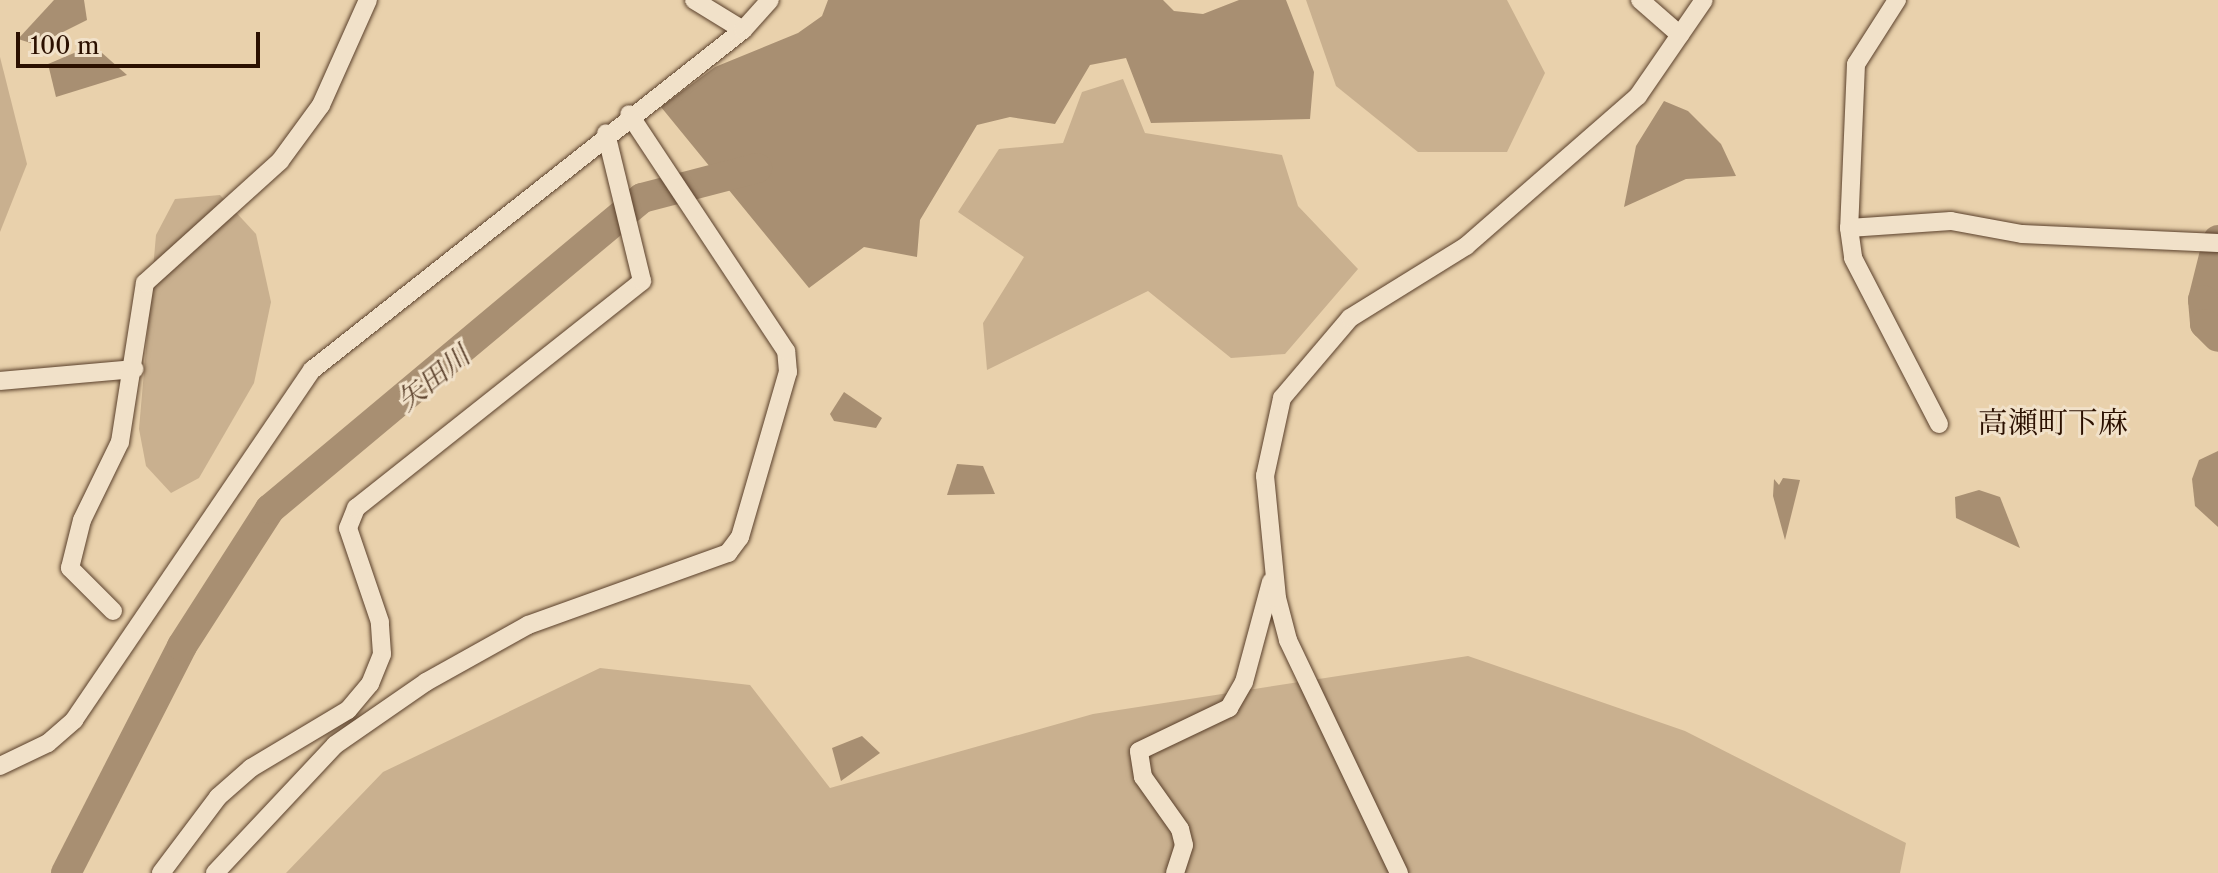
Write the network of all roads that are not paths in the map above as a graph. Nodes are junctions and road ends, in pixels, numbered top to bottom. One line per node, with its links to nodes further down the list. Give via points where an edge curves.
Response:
1 (368, 0): 13 (street, via 321,105 280,161 145,283)
2 (694, 0): 7 (street)
3 (770, 0): 7 (street)
4 (1640, 0): 8 (street)
5 (1704, 0): 8 (street)
6 (1897, 0): 11 (street, via 1856,64)
7 (743, 30): 9 (street)
8 (1680, 35): 16 (street, via 1638,96 1587,143 1466,246 1350,318 1282,398 1265,476)
9 (629, 114): 10 (street); 20 (street, via 786,351 788,372 740,537 728,553 528,625 426,682 335,745)
10 (606, 133): 18 (street, via 312,370 74,720 48,743); 19 (street, via 642,281 356,508 348,528 380,622 382,654 370,684 348,710 251,768 218,797)
11 (1849, 228): 12 (street, via 1951,221 2010,233); 15 (street, via 1853,258)
12 (2218, 243)
13 (134, 369): 14 (street); 17 (street, via 120,442 82,520 70,568)
14 (0, 381)
15 (1939, 424)
16 (1273, 575): 21 (street, via 1244,682 1229,708 1139,751 1143,777 1180,829 1184,845); 22 (street, via 1288,640)
17 (113, 611)
18 (0, 766)
19 (161, 873)
20 (215, 873)
21 (1175, 873)
22 (1399, 873)

